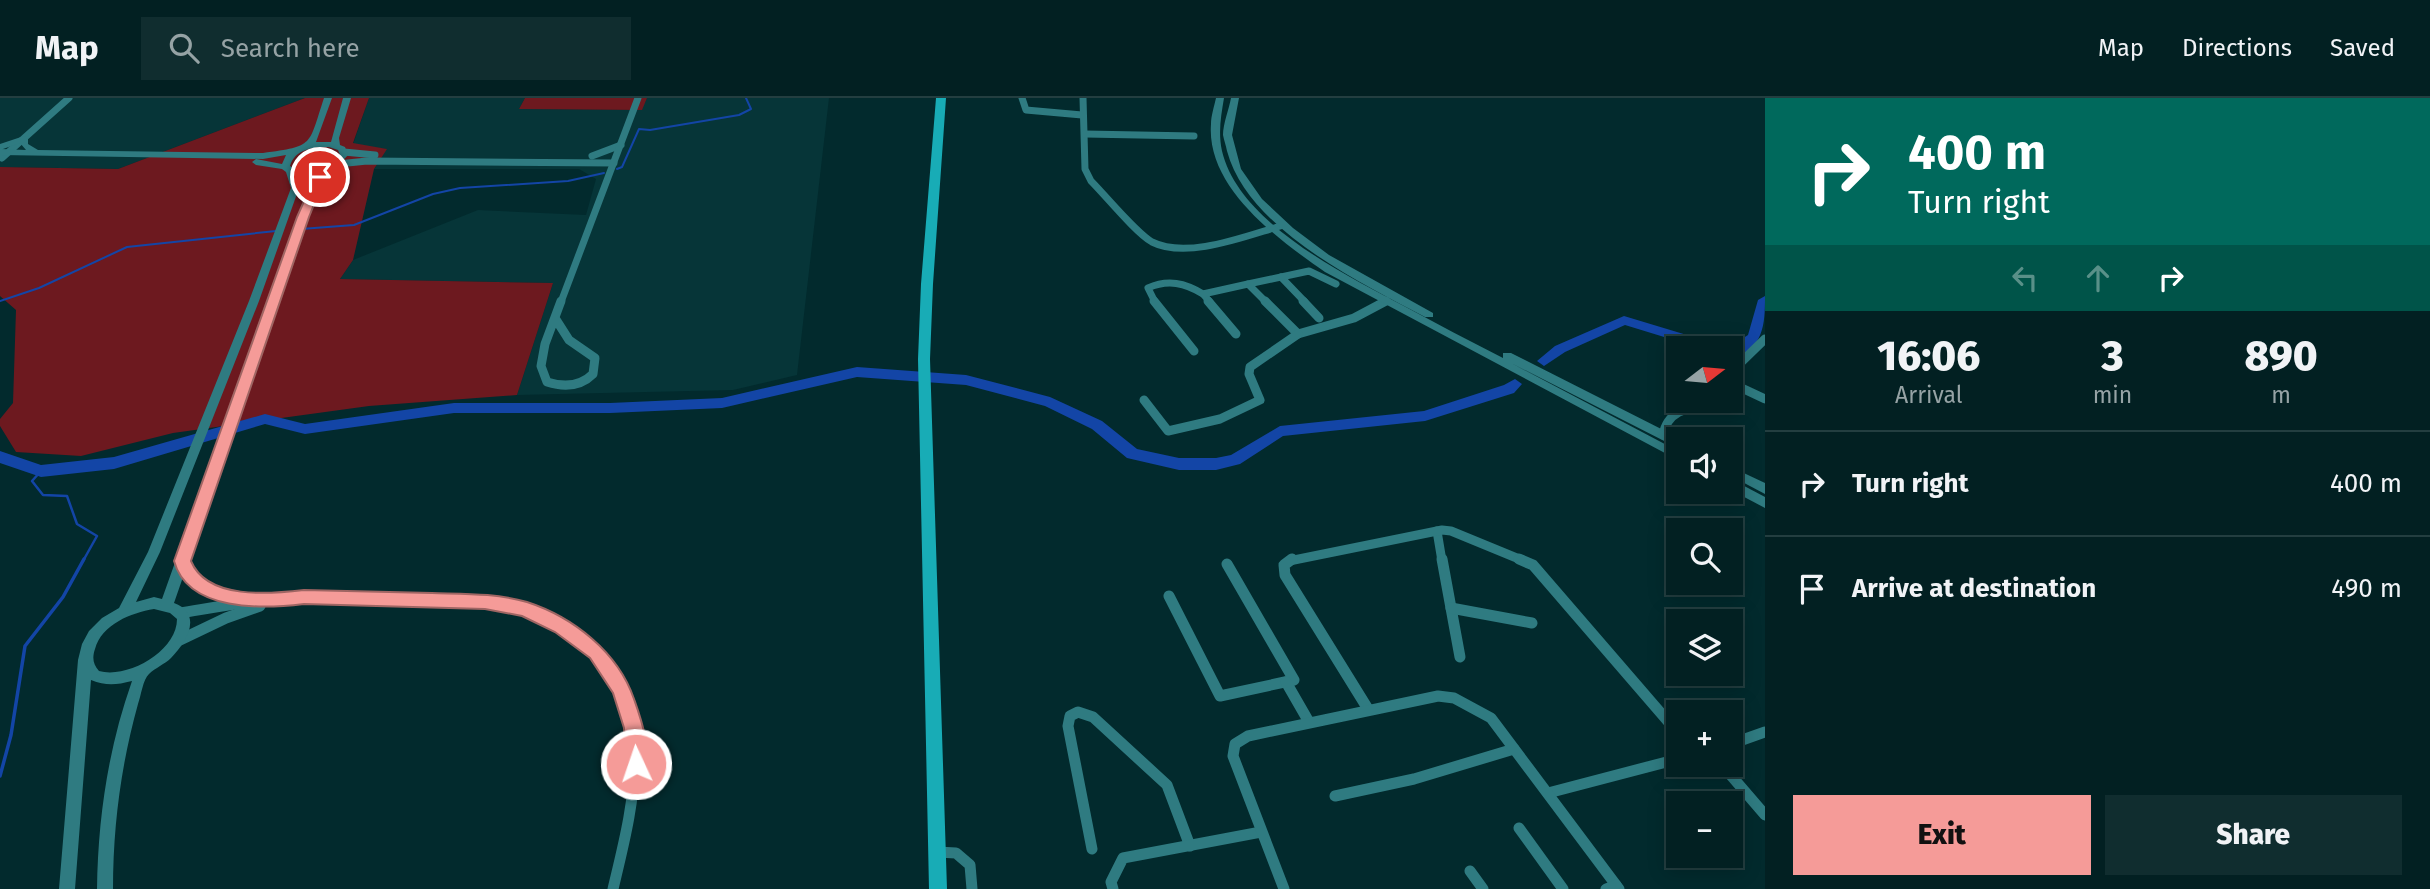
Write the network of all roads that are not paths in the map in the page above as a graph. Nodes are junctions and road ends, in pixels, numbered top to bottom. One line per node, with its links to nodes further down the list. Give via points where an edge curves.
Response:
1 (69, 98): 13 (street)
2 (328, 98): 15 (street)
3 (347, 98): 16 (street, via 335,138)
4 (638, 98): 14 (street)
5 (941, 98): 82 (main road, via 924,359)
6 (1022, 98): 10 (street, via 1026,110)
7 (1083, 98): 10 (street)
8 (1220, 98): 28 (street, via 1213,116 1218,154 1233,184)
9 (1235, 98): 28 (street, via 1228,119 1231,155)
10 (1082, 115): 11 (street)
11 (1085, 134): 12 (street); 28 (street, via 1085,169 1091,181 1160,247 1185,249)
12 (1194, 136)
13 (24, 139): 18 (street, via 24,145); 19 (street)
14 (621, 145): 20 (street); 21 (street)
15 (307, 147): 16 (street); 17 (street)
16 (340, 149): 20 (street, via 366,155); 22 (street)
17 (298, 151): 18 (street, via 263,156); 23 (street, via 289,157)
18 (36, 153): 19 (street)
19 (2, 154): 23 (street, via 238,160)
20 (591, 159): 21 (street); 22 (street); 25 (street)
21 (615, 160): 25 (street)
22 (338, 164): 24 (street)
23 (288, 169): 24 (street, via 304,174); 27 (street, via 295,188)
24 (322, 172): 26 (street)
25 (607, 179): 34 (street)
26 (303, 217): 53 (street)
27 (283, 220): 59 (street, via 154,552)
28 (1278, 227): 33 (street, via 1328,270); 45 (street, via 1339,266)
29 (1281, 277): 30 (street, via 1309,271); 31 (street); 35 (street)
30 (1336, 284)
31 (1248, 285): 32 (street); 37 (street)
32 (1203, 294): 36 (street); 39 (street, via 1177,282 1148,288)
33 (1386, 302): 37 (street, via 1352,321); 47 (street)
34 (555, 318): 34 (street, via 541,366 547,382 557,387 581,384 597,366 595,358 569,340)
35 (1319, 318)
36 (1236, 334)
37 (1298, 334): 43 (street, via 1250,367 1260,400 1232,414 1168,431)
38 (1765, 339): 40 (street)
39 (1195, 351)
40 (1743, 360)
41 (1743, 389): 42 (street)
42 (1765, 399)
43 (1144, 400)
44 (1673, 413): 45 (street, via 1663,426)
45 (1663, 435): 46 (street)
46 (1666, 437)
47 (1666, 450)
48 (1743, 477): 49 (street)
49 (1765, 489)
50 (1743, 491): 51 (street)
51 (1765, 503)
52 (1437, 531): 58 (street); 67 (street, via 1292,559 1284,565 1285,575); 68 (street, via 1451,531 1533,565)
53 (183, 561): 56 (street, via 198,585 227,596); 57 (street)
54 (1227, 564): 66 (street, via 1294,680)
55 (1169, 596): 66 (street, via 1220,696)
56 (279, 600): 60 (street); 62 (street); 87 (street, via 485,602 525,609 562,626 596,652 621,690 634,728 636,764)
57 (167, 604): 59 (street); 60 (street)
58 (1451, 608): 61 (street); 63 (street)
59 (124, 611): 64 (street, via 92,639)
60 (180, 613): 62 (street, via 184,628)
61 (1532, 623)
62 (180, 640): 65 (street)
63 (1460, 657)
64 (85, 660): 65 (street, via 97,677 110,680); 85 (street)
65 (142, 672): 86 (street, via 117,761 104,859)
66 (1286, 682): 69 (street)
67 (1368, 709): 69 (street); 72 (street, via 1438,695 1454,698 1491,718)
68 (1666, 719)
69 (1310, 722): 79 (street, via 1248,736 1234,744 1233,756)
70 (1765, 732): 71 (street)
71 (1743, 740)
72 (1514, 749): 75 (street); 76 (street, via 1415,779)
73 (1666, 762): 75 (street)
74 (1732, 777): 77 (street)
75 (1548, 793): 84 (street)
76 (1335, 796)
77 (1765, 815)
78 (1519, 828): 93 (street)
79 (1261, 832): 80 (street); 91 (street)
80 (1190, 846): 81 (street, via 1167,785 1093,717 1078,712 1070,716 1068,726); 90 (street, via 1123,858 1111,882)
81 (1092, 849)
82 (937, 852): 88 (main road); 89 (street, via 956,853 970,865)
83 (1470, 871): 92 (street)
84 (1614, 888)
85 (67, 889)
86 (105, 889)
87 (613, 889)
88 (939, 889)
89 (972, 889)
90 (1113, 889)
91 (1284, 889)
92 (1483, 889)
93 (1563, 889)

